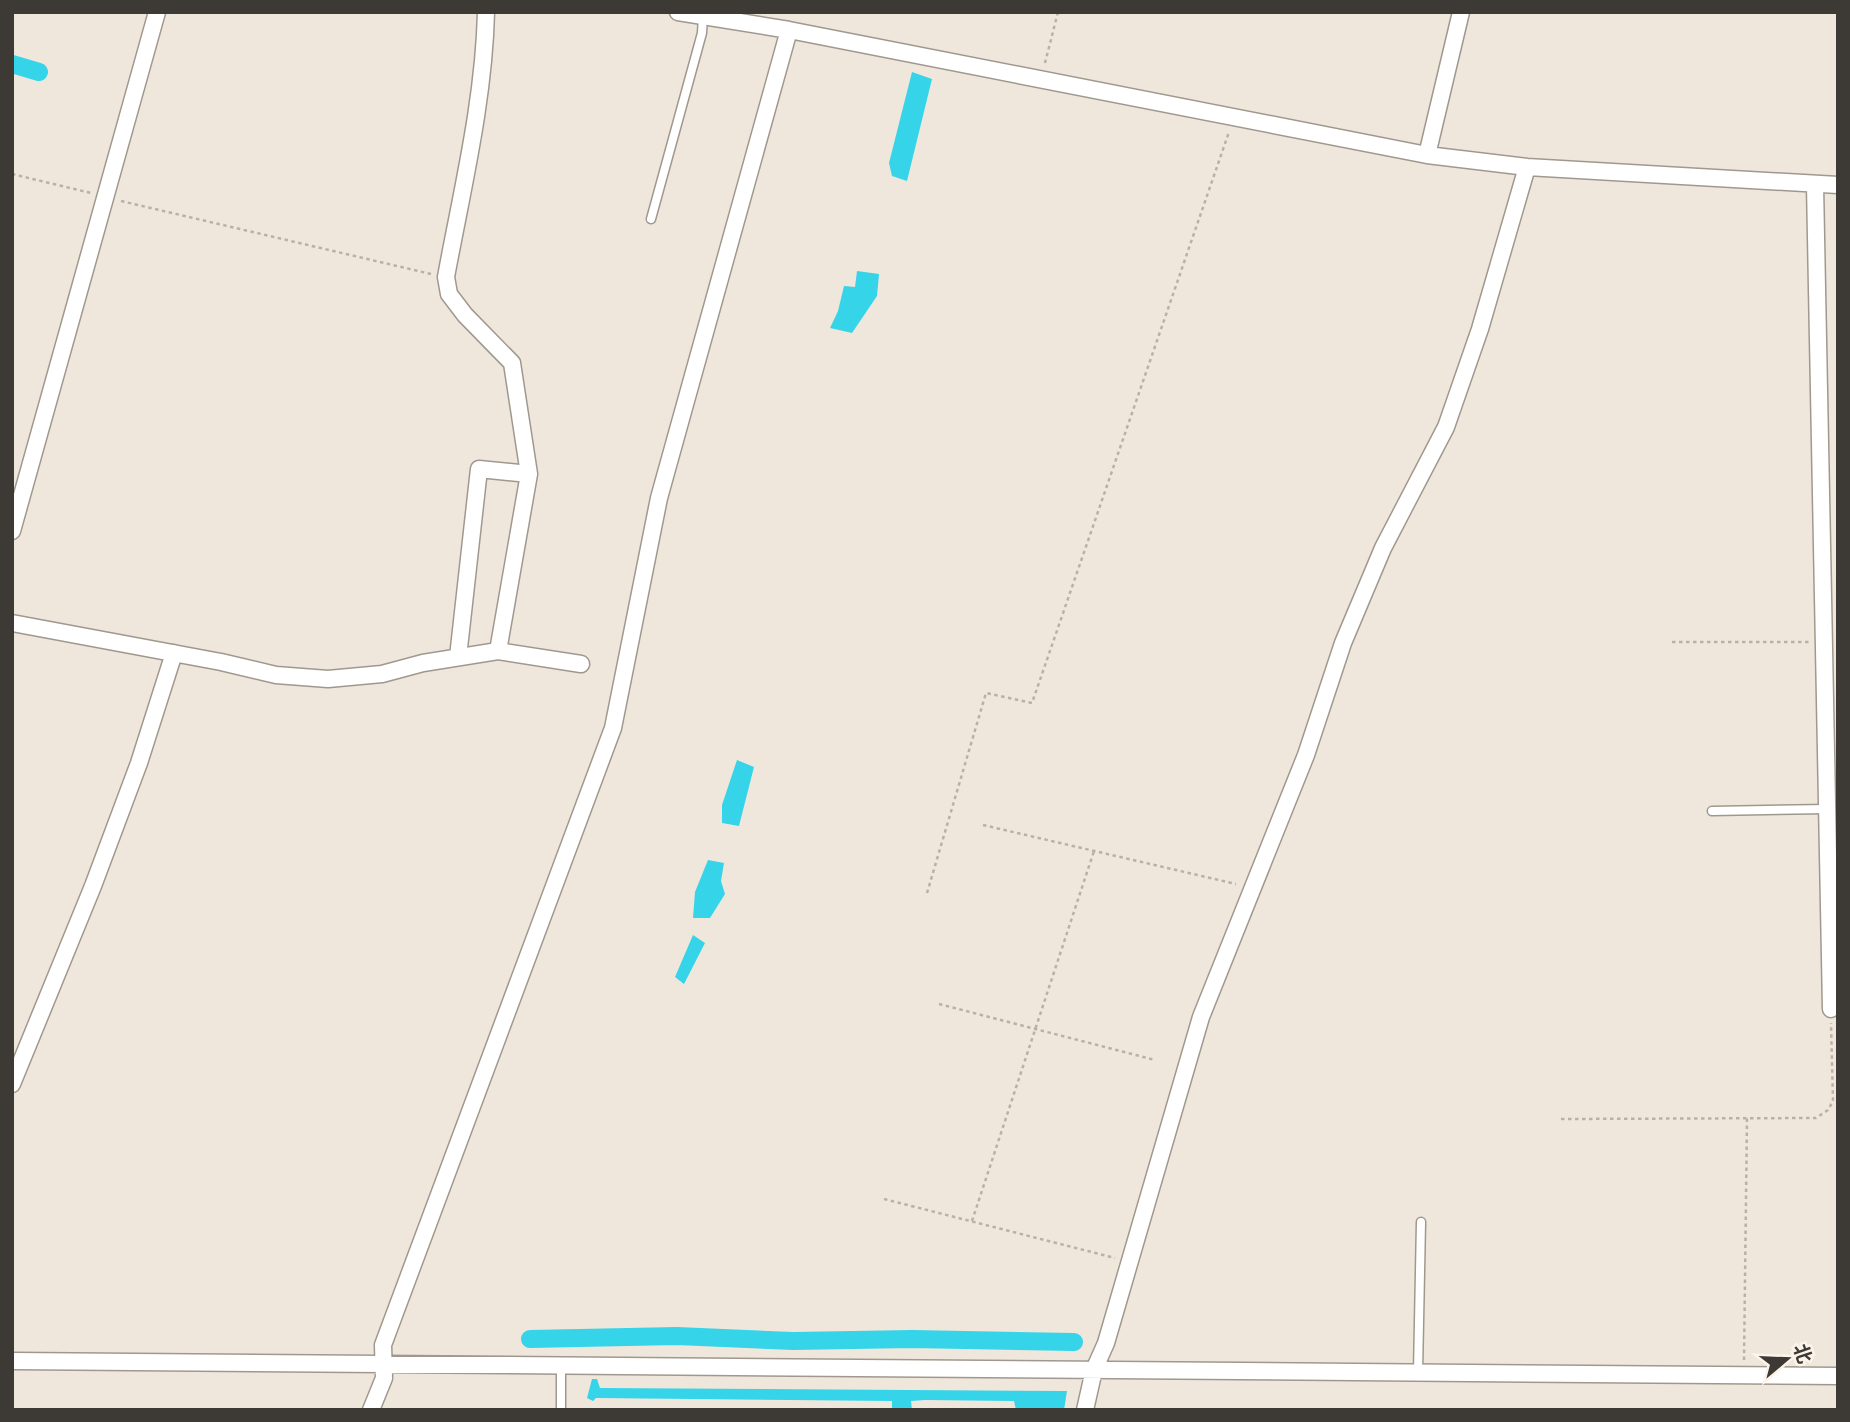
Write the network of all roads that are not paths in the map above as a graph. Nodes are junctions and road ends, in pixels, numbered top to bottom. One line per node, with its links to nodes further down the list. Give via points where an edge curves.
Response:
1 (157, 12): 14 (street)
2 (486, 12): 13 (street, via 472,134 446,277 449,294 464,315 512,363)
3 (678, 12): 5 (street)
4 (1461, 12): 8 (street)
5 (704, 16): 6 (street); 12 (lane)
6 (722, 16): 7 (street)
7 (789, 30): 8 (street); 26 (street, via 659,498 613,729 383,1345)
8 (1427, 155): 9 (street)
9 (1527, 167): 10 (street); 28 (street, via 1446,427 1383,548 1348,631 1306,755 1201,1017 1106,1343)
10 (1815, 185): 11 (street); 20 (street)
11 (1838, 185)
12 (651, 219)
13 (530, 474): 16 (street); 18 (street, via 479,468)
14 (12, 531)
15 (12, 623): 17 (street)
16 (498, 651): 18 (street); 19 (street)
17 (174, 653): 18 (street, via 276,675 328,679 382,674); 23 (street, via 98,873)
18 (457, 657)
19 (581, 664)
20 (1828, 809): 21 (lane); 22 (street)
21 (1712, 811)
22 (1831, 1009)
23 (12, 1084)
24 (1422, 1222): 29 (lane)
25 (12, 1361): 26 (street)
26 (384, 1364): 27 (street); 31 (street, via 384,1378)
27 (561, 1365): 28 (street); 32 (lane)
28 (1094, 1370): 29 (street); 33 (street)
29 (1418, 1373): 30 (street)
30 (1838, 1376)
31 (371, 1410)
32 (561, 1410)
33 (1085, 1410)

